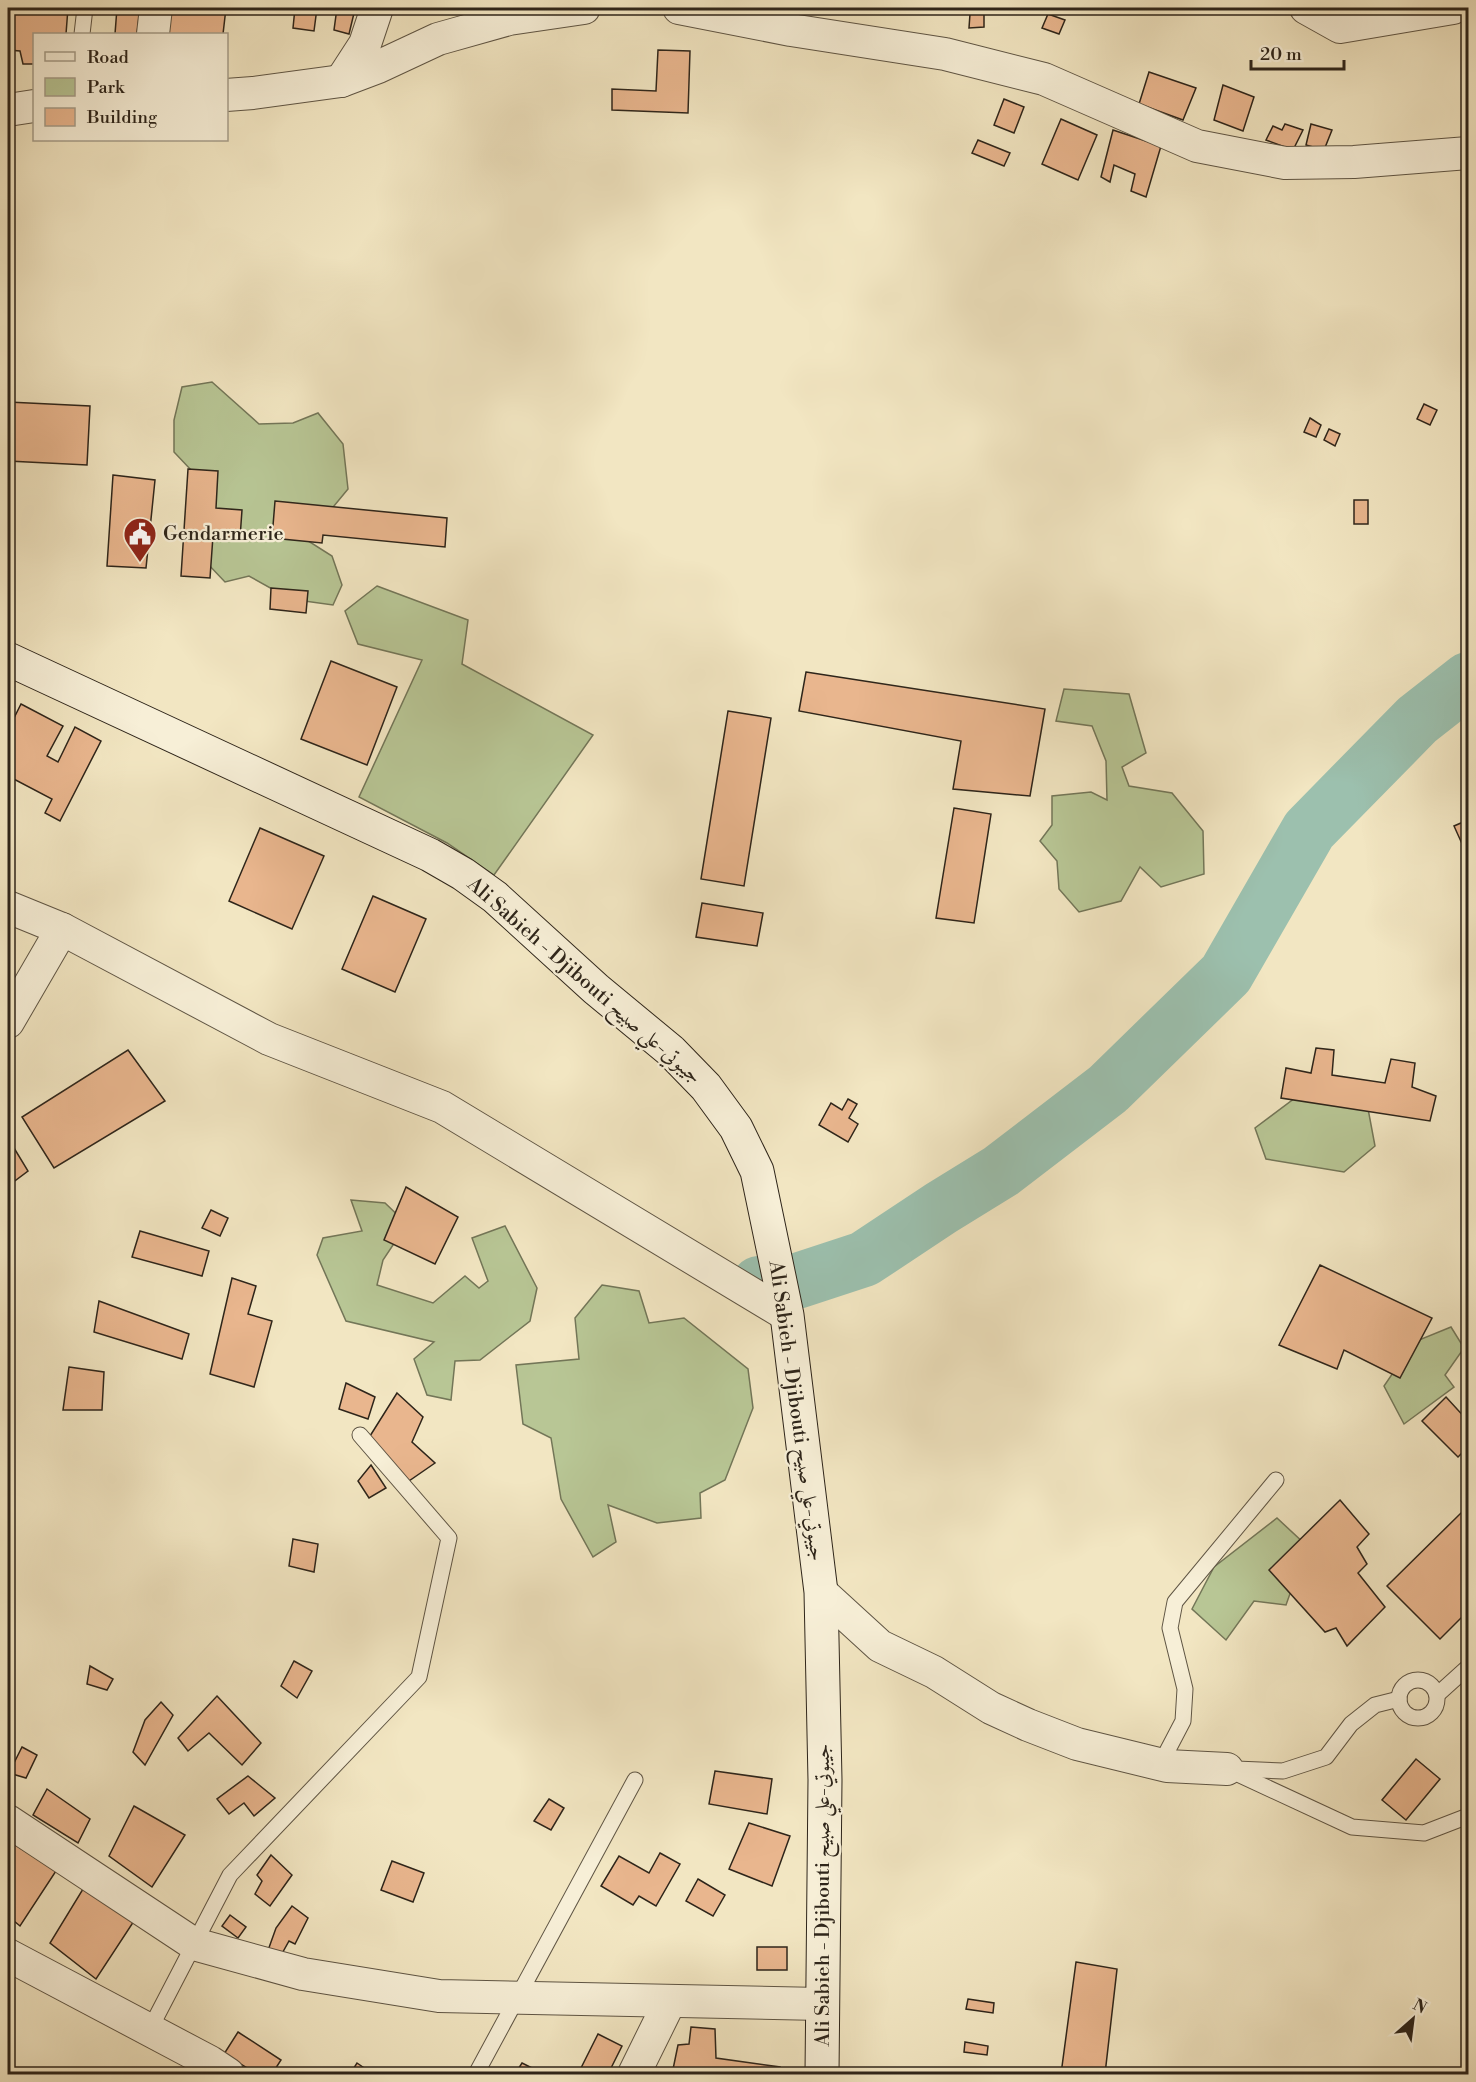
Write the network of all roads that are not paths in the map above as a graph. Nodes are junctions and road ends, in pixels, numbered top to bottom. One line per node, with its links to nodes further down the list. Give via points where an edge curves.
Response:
1 (85, 8): 8 (lane)
2 (156, 8): 9 (street)
3 (378, 8): 10 (street, via 366,44)
4 (584, 8): 10 (street, via 509,19 438,39)
5 (679, 8): 14 (street, via 945,54 1044,79 1197,146 1285,163)
6 (1306, 8): 7 (street, via 1340,27)
7 (1452, 8)
8 (82, 33)
9 (153, 33)
10 (341, 81): 11 (street)
11 (228, 94)
12 (33, 106): 13 (street)
13 (8, 110)
14 (1468, 153)
15 (8, 659): 19 (main road, Ali Sabieh - Djibouti جيبوتي-علي صبيح, via 421,850 463,874 503,904 671,1051 706,1087 736,1128 757,1171)
16 (8, 907): 17 (street)
17 (62, 929): 18 (street); 19 (street, via 269,1039 442,1107)
18 (8, 1022)
19 (788, 1315): 22 (main road, Ali Sabieh - Djibouti جيبوتي-علي صبيح)
20 (360, 1435): 31 (lane, via 449,1538 419,1677 230,1875)
21 (1276, 1480): 26 (lane, via 1175,1602 1170,1628 1185,1689 1183,1721)
22 (821, 1592): 26 (street, via 880,1646 934,1672 991,1708 1077,1744); 35 (main road, Ali Sabieh - Djibouti جيبوتي-علي صبيح, via 825,1780)
23 (1468, 1666): 24 (lane)
24 (1437, 1695): 25 (lane, via 1430,1684 1418,1680 1402,1688); 25 (lane, via 1438,1702 1431,1714 1419,1718 1407,1715)
25 (1399, 1700): 27 (lane, via 1375,1706 1351,1724 1326,1757 1282,1771)
26 (1160, 1765): 27 (street)
27 (1227, 1769): 29 (lane, via 1352,1827 1424,1833)
28 (635, 1780): 33 (lane)
29 (1468, 1816)
30 (8, 1821): 31 (street)
31 (194, 1944): 33 (street, via 303,1974 440,1996); 36 (lane)
32 (8, 1955): 36 (street)
33 (518, 1997): 34 (street); 38 (lane)
34 (670, 2001): 35 (street); 39 (street)
35 (821, 2004): 40 (main road, Ali Sabieh - Djibouti جيبوتي-علي صبيح)
36 (150, 2029): 37 (street)
37 (228, 2074)
38 (476, 2074)
39 (634, 2074)
40 (822, 2074)

